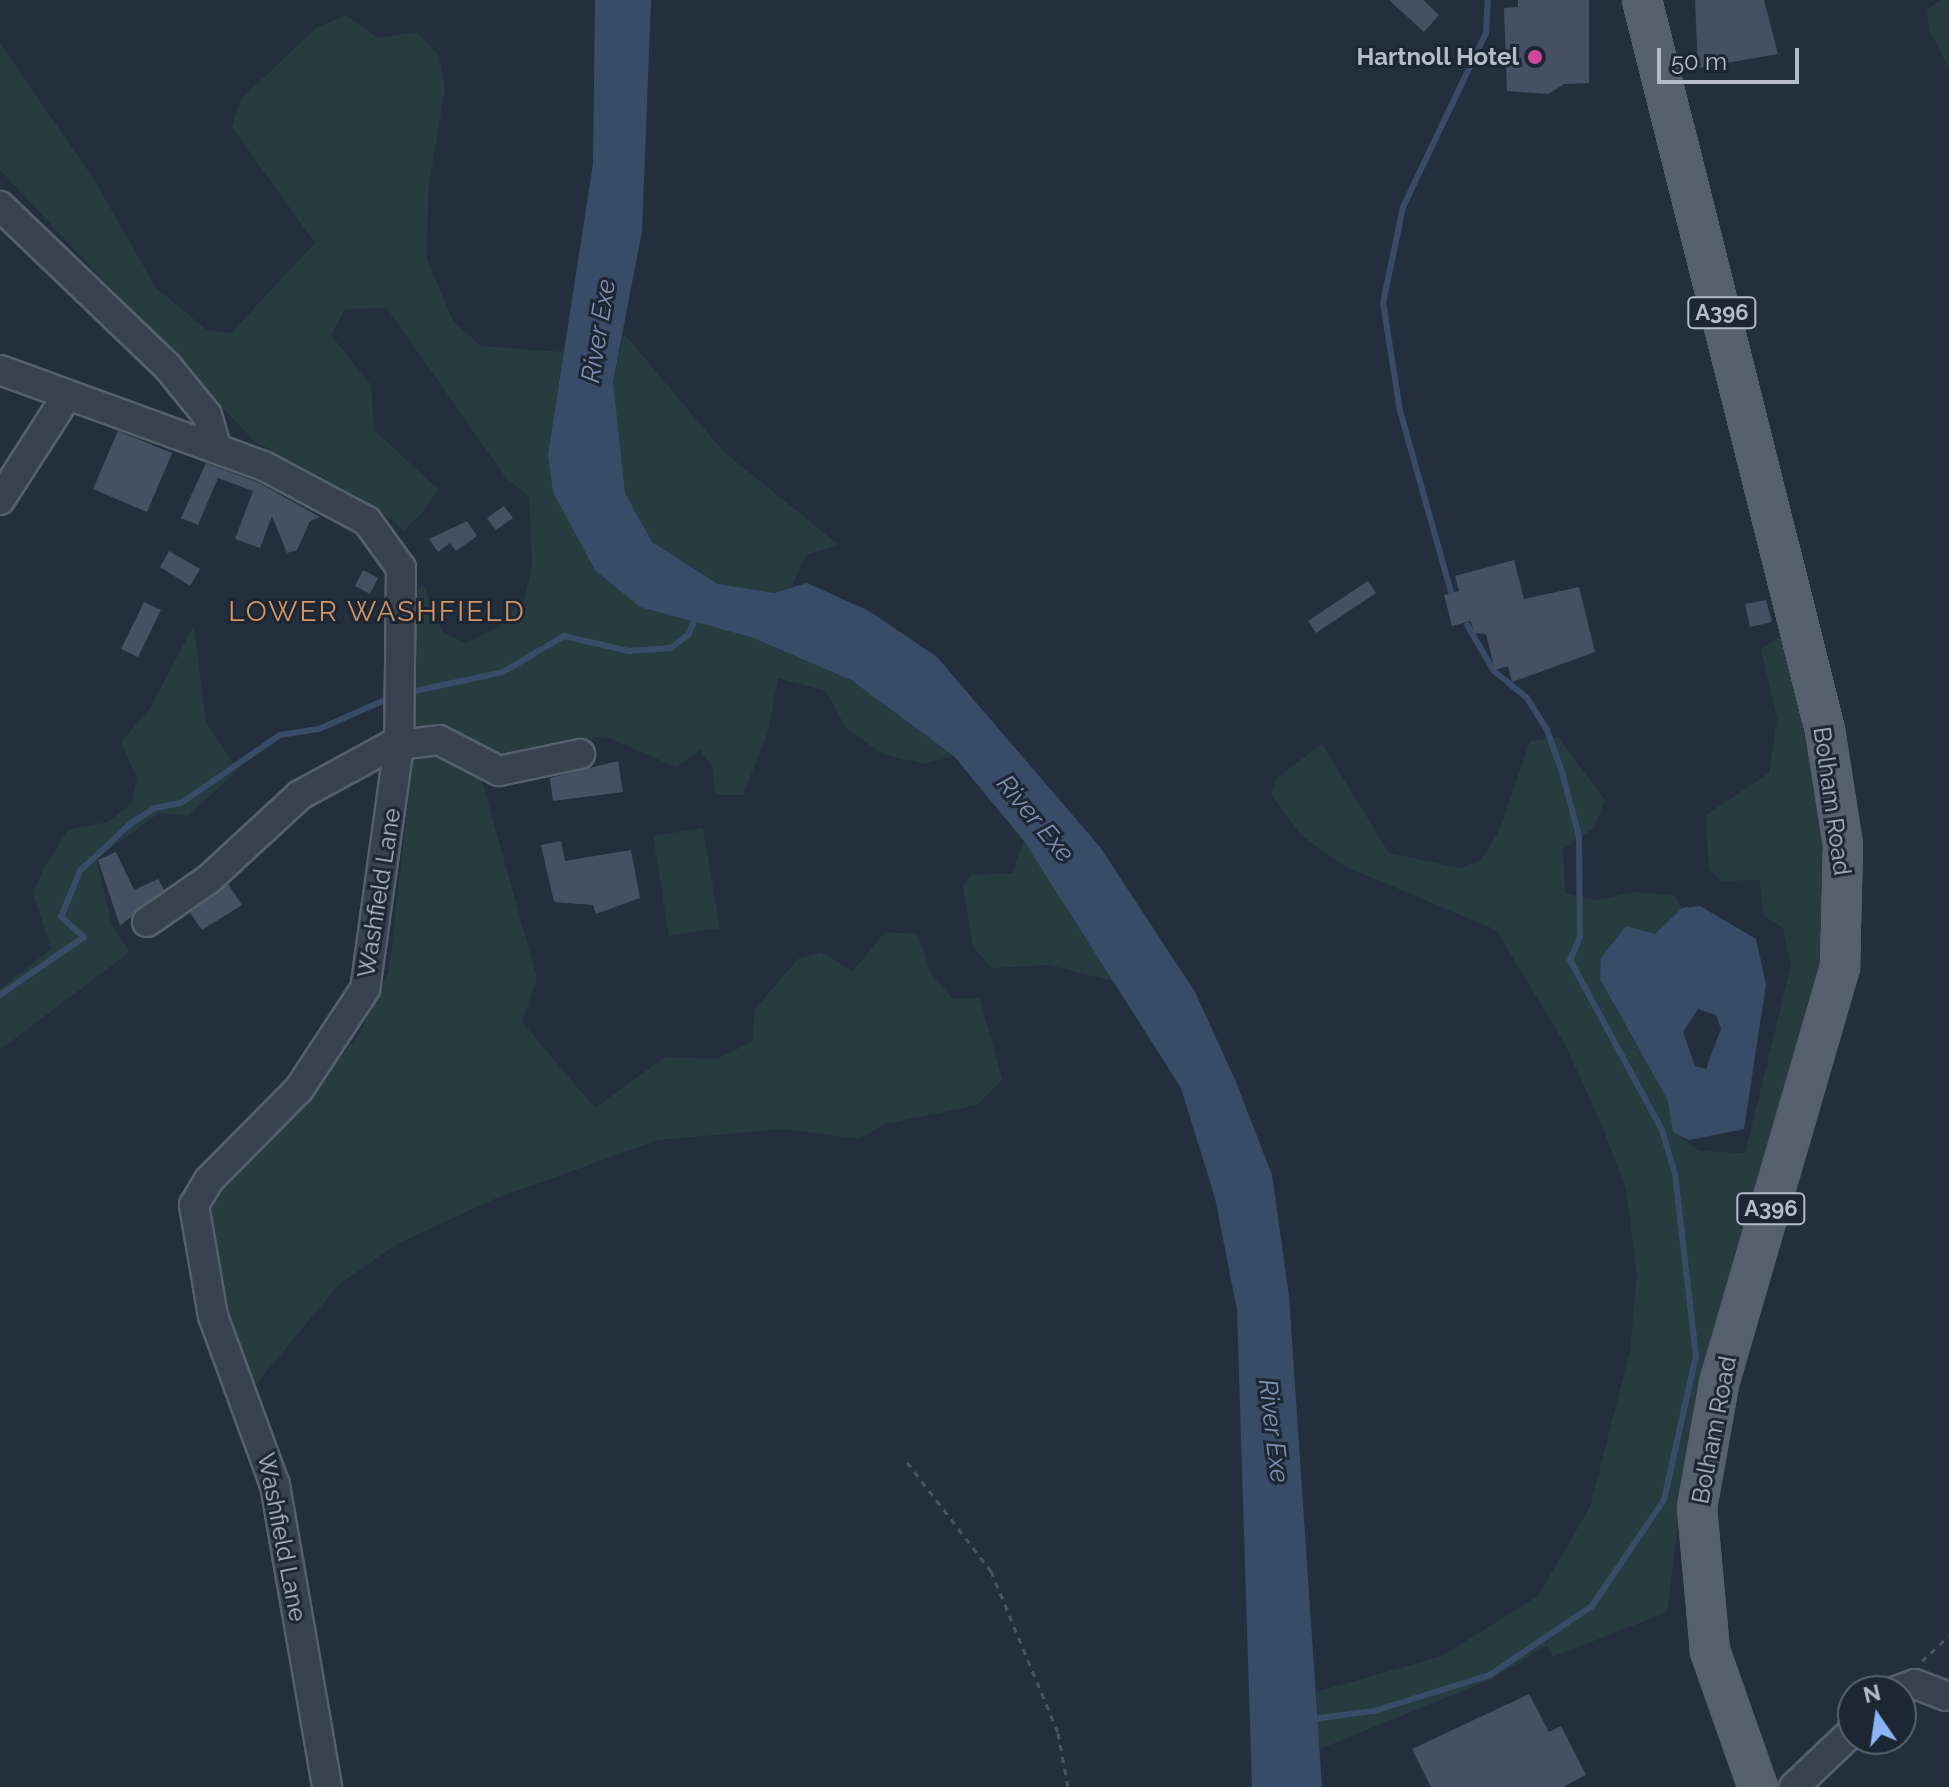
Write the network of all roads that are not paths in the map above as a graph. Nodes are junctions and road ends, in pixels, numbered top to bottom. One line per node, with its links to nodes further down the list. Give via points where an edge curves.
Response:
1 (1642, 0): 14 (main road, Bolham Road / A396, via 1825,730 1843,845 1840,967 1719,1384 1697,1508 1710,1651)
2 (0, 206): 5 (street, via 167,366 207,415)
3 (0, 370): 4 (street, Washfield Lane)
4 (66, 397): 5 (street, Washfield Lane); 6 (street)
5 (216, 447): 7 (street, Washfield Lane, via 317,494 385,540 401,568)
6 (0, 500)
7 (399, 745): 8 (street, via 439,740 499,771); 9 (street, via 300,795 209,879); 13 (street, Washfield Lane, via 365,989 299,1089 209,1180 194,1205 213,1316 275,1485)
8 (580, 754)
9 (147, 922)
10 (1917, 1691): 11 (street)
11 (1946, 1696)
12 (1837, 1746): 15 (street)
13 (327, 1787)
14 (1758, 1787)
15 (1794, 1787)

